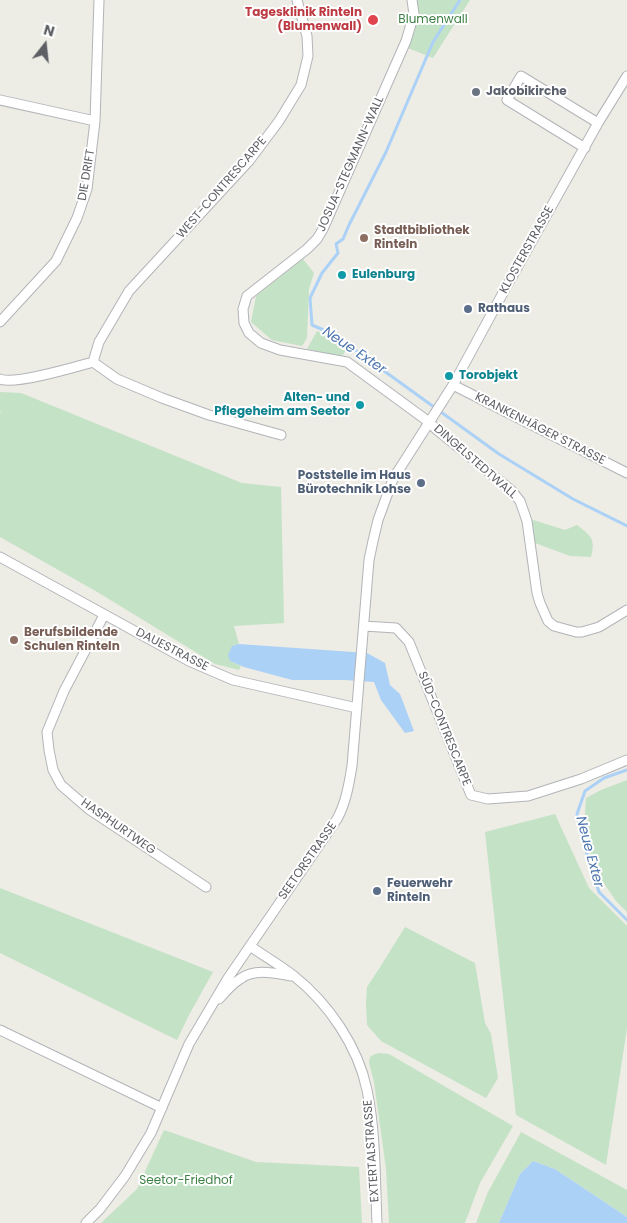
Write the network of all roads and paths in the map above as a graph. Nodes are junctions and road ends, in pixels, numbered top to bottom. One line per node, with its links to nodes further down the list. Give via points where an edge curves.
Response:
1 (99, 0): 6 (street, DIE DRIFT)
2 (297, 0): 10 (street, WEST-CONTRESCARPE, via 307,36 308,56 301,85 249,161 130,291 99,342)
3 (412, 0): 14 (street, JOSUA-STEGMANN-WALL, via 414,14 406,41 323,229 307,249 246,296 243,309 249,333 261,343 280,350 347,362)
4 (627, 76): 7 (street, KLOSTERSTRASSE)
5 (0, 100): 6 (street)
6 (95, 121): 9 (street, DIE DRIFT, via 87,189 77,218 56,261)
7 (598, 122): 8 (street, KLOSTERSTRASSE); 8 (street, via 521,76 507,100)
8 (585, 148): 12 (street, KLOSTERSTRASSE)
9 (0, 322)
10 (94, 362): 11 (street, via 18,380); 15 (street, via 117,379 162,398 209,416)
11 (0, 379)
12 (453, 385): 13 (street, KLOSTERSTRASSE); 16 (street, KRANKENHÄGER STRASSE)
13 (440, 404): 14 (street, SEETORSTRASSE)
14 (432, 418): 18 (street, DINGELSTEDTWALL, via 437,430 511,490 520,501 527,521 537,593 548,621 554,626 582,632 598,627); 20 (street, SEETORSTRASSE, via 393,479 378,520 369,560)
15 (281, 435)
16 (627, 474)
17 (0, 557): 19 (street, DAUESTRASSE)
18 (627, 610)
19 (104, 615): 21 (street, DAUESTRASSE, via 189,661 233,680); 23 (street, HASPHURTWEG, via 47,732 53,770 61,785 90,810)
20 (364, 626): 21 (street, SEETORSTRASSE); 22 (street, SÜD-CONTRESCARPE, via 396,628 409,642 471,795 488,798 528,796)
21 (357, 708): 24 (street, SEETORSTRASSE, via 352,766 342,811)
22 (627, 760)
23 (206, 887)
24 (250, 946): 25 (street, EXTERTALSTRASSE); 26 (street, SEETORSTRASSE)
25 (294, 976): 26 (street, via 252,973 240,979); 30 (street, EXTERTALSTRASSE, via 331,1014 356,1054 367,1088 372,1123)
26 (210, 1007): 28 (street, SEETORSTRASSE, via 188,1044)
27 (0, 1030): 28 (street)
28 (162, 1108): 29 (street, SEETORSTRASSE, via 125,1176)
29 (86, 1223)
30 (377, 1223)

